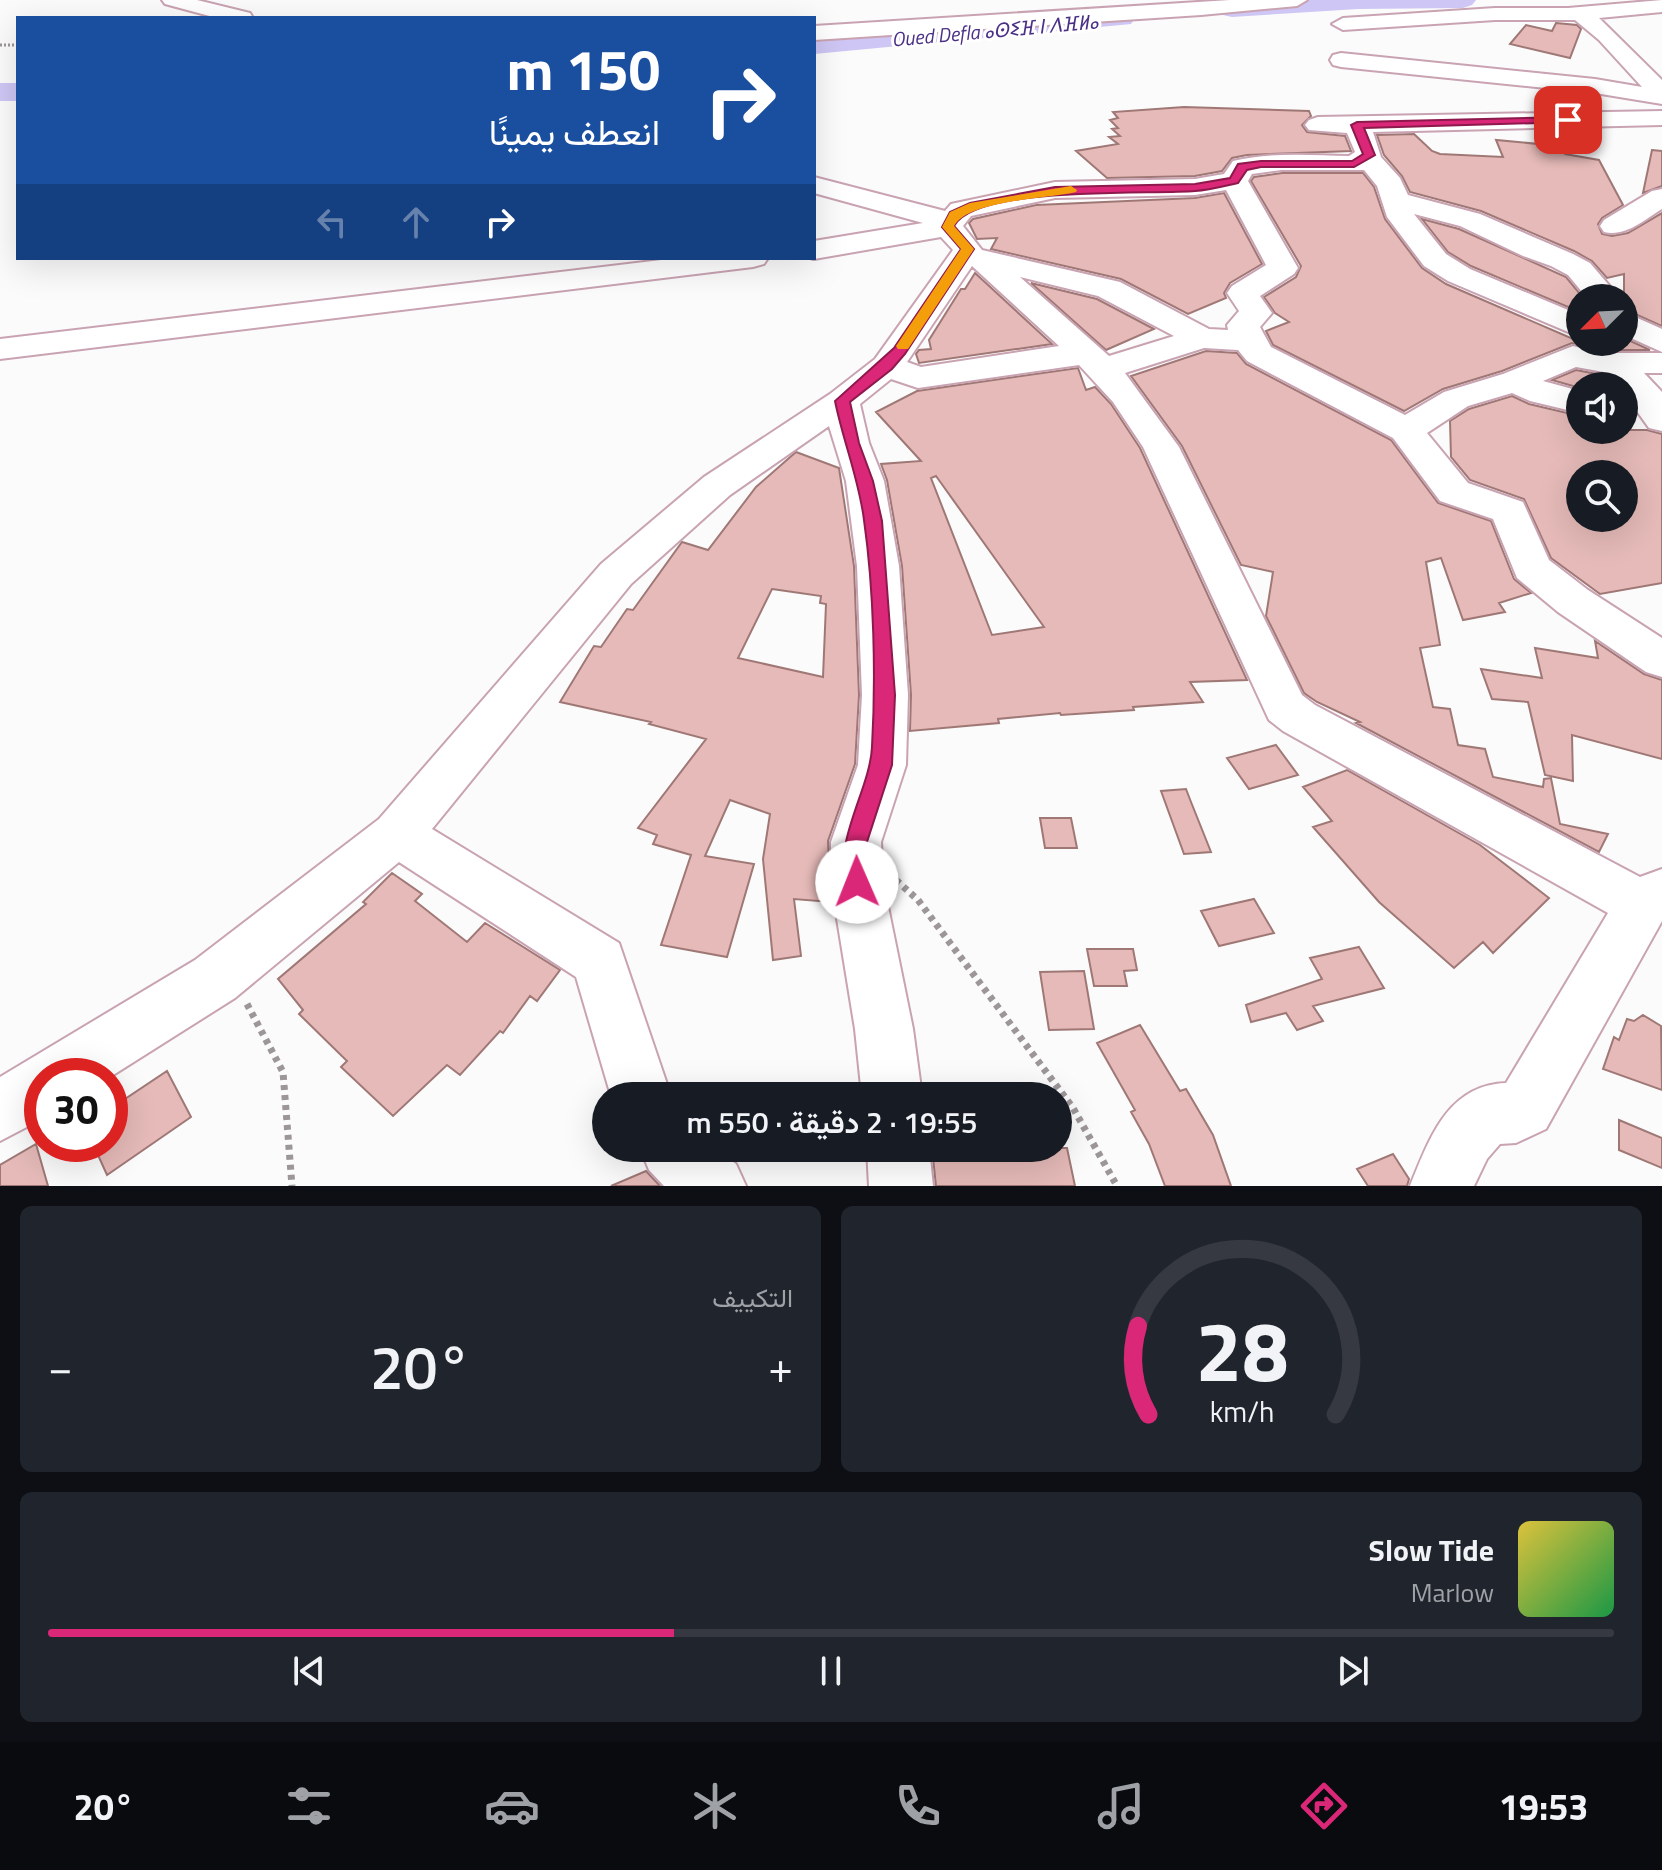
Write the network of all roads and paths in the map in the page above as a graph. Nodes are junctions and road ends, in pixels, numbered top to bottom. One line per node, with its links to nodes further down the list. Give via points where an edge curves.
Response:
1 (172, 0): 6 (street)
2 (1297, 0): 7 (street)
3 (1662, 6): 4 (street)
4 (1580, 13): 5 (street); 9 (street)
5 (1342, 15): 8 (street)
6 (234, 16)
7 (816, 33)
8 (1341, 60): 9 (street); 10 (street)
9 (1662, 96)
10 (1353, 116): 11 (street); 12 (street); 14 (street, via 1354,164 1242,167); 17 (street)
11 (1644, 118): 13 (street)
12 (1318, 125)
13 (1662, 138)
14 (1234, 181): 21 (street, via 1195,200 1055,190 975,206 961,210); 28 (street, via 1283,268 1243,293 1256,313 1243,325)
15 (816, 186): 21 (street)
16 (1662, 197): 20 (street)
17 (1397, 201): 19 (street); 25 (street, via 1401,217 1435,260)
18 (1502, 205): 19 (street, via 1475,211)
19 (1430, 208): 24 (street, via 1562,260)
20 (1614, 226)
21 (962, 239): 22 (street); 27 (street, via 1109,289); 36 (street); 37 (street)
22 (816, 250)
23 (736, 260): 29 (street)
24 (1592, 284)
25 (1566, 321)
26 (1638, 335): 35 (street)
27 (1202, 338): 28 (street); 36 (street)
28 (1248, 341): 44 (street, via 1259,354)
29 (0, 349)
30 (1638, 354): 35 (street)
31 (1573, 356): 38 (street)
32 (1573, 356): 33 (street, via 1601,363)
33 (1612, 356)
34 (1620, 356): 42 (street, via 1627,377 1646,394)
35 (1661, 356)
36 (1094, 362): 37 (street, via 1066,355 918,378); 48 (street, via 1127,396 1161,447 1285,707)
37 (887, 366): 40 (street)
38 (1515, 381): 39 (street); 44 (street, via 1456,399)
39 (1566, 399)
40 (842, 401): 46 (street, via 717,486 616,574); 47 (street, via 873,521 885,695 882,765)
41 (1638, 420): 43 (street)
42 (1662, 420)
43 (1662, 427)
44 (1406, 430): 45 (street, via 1454,492 1509,511 1532,568)
45 (1662, 660)
46 (397, 834): 49 (street); 51 (street, via 599,961)
47 (856, 842): 52 (street, via 857,882); 60 (path, via 918,900 1073,1108)
48 (1652, 898): 61 (street, via 1525,1108 1488,1115 1470,1132)
49 (228, 969): 50 (street); 57 (path, via 283,1072)
50 (86, 1058)
51 (637, 1082)
52 (890, 1082)
53 (24, 1096): 54 (street)
54 (0, 1111)
55 (684, 1162): 58 (street)
56 (899, 1162): 59 (street)
57 (292, 1186)
58 (714, 1186)
59 (901, 1186)
60 (1117, 1186)
61 (1442, 1186)

